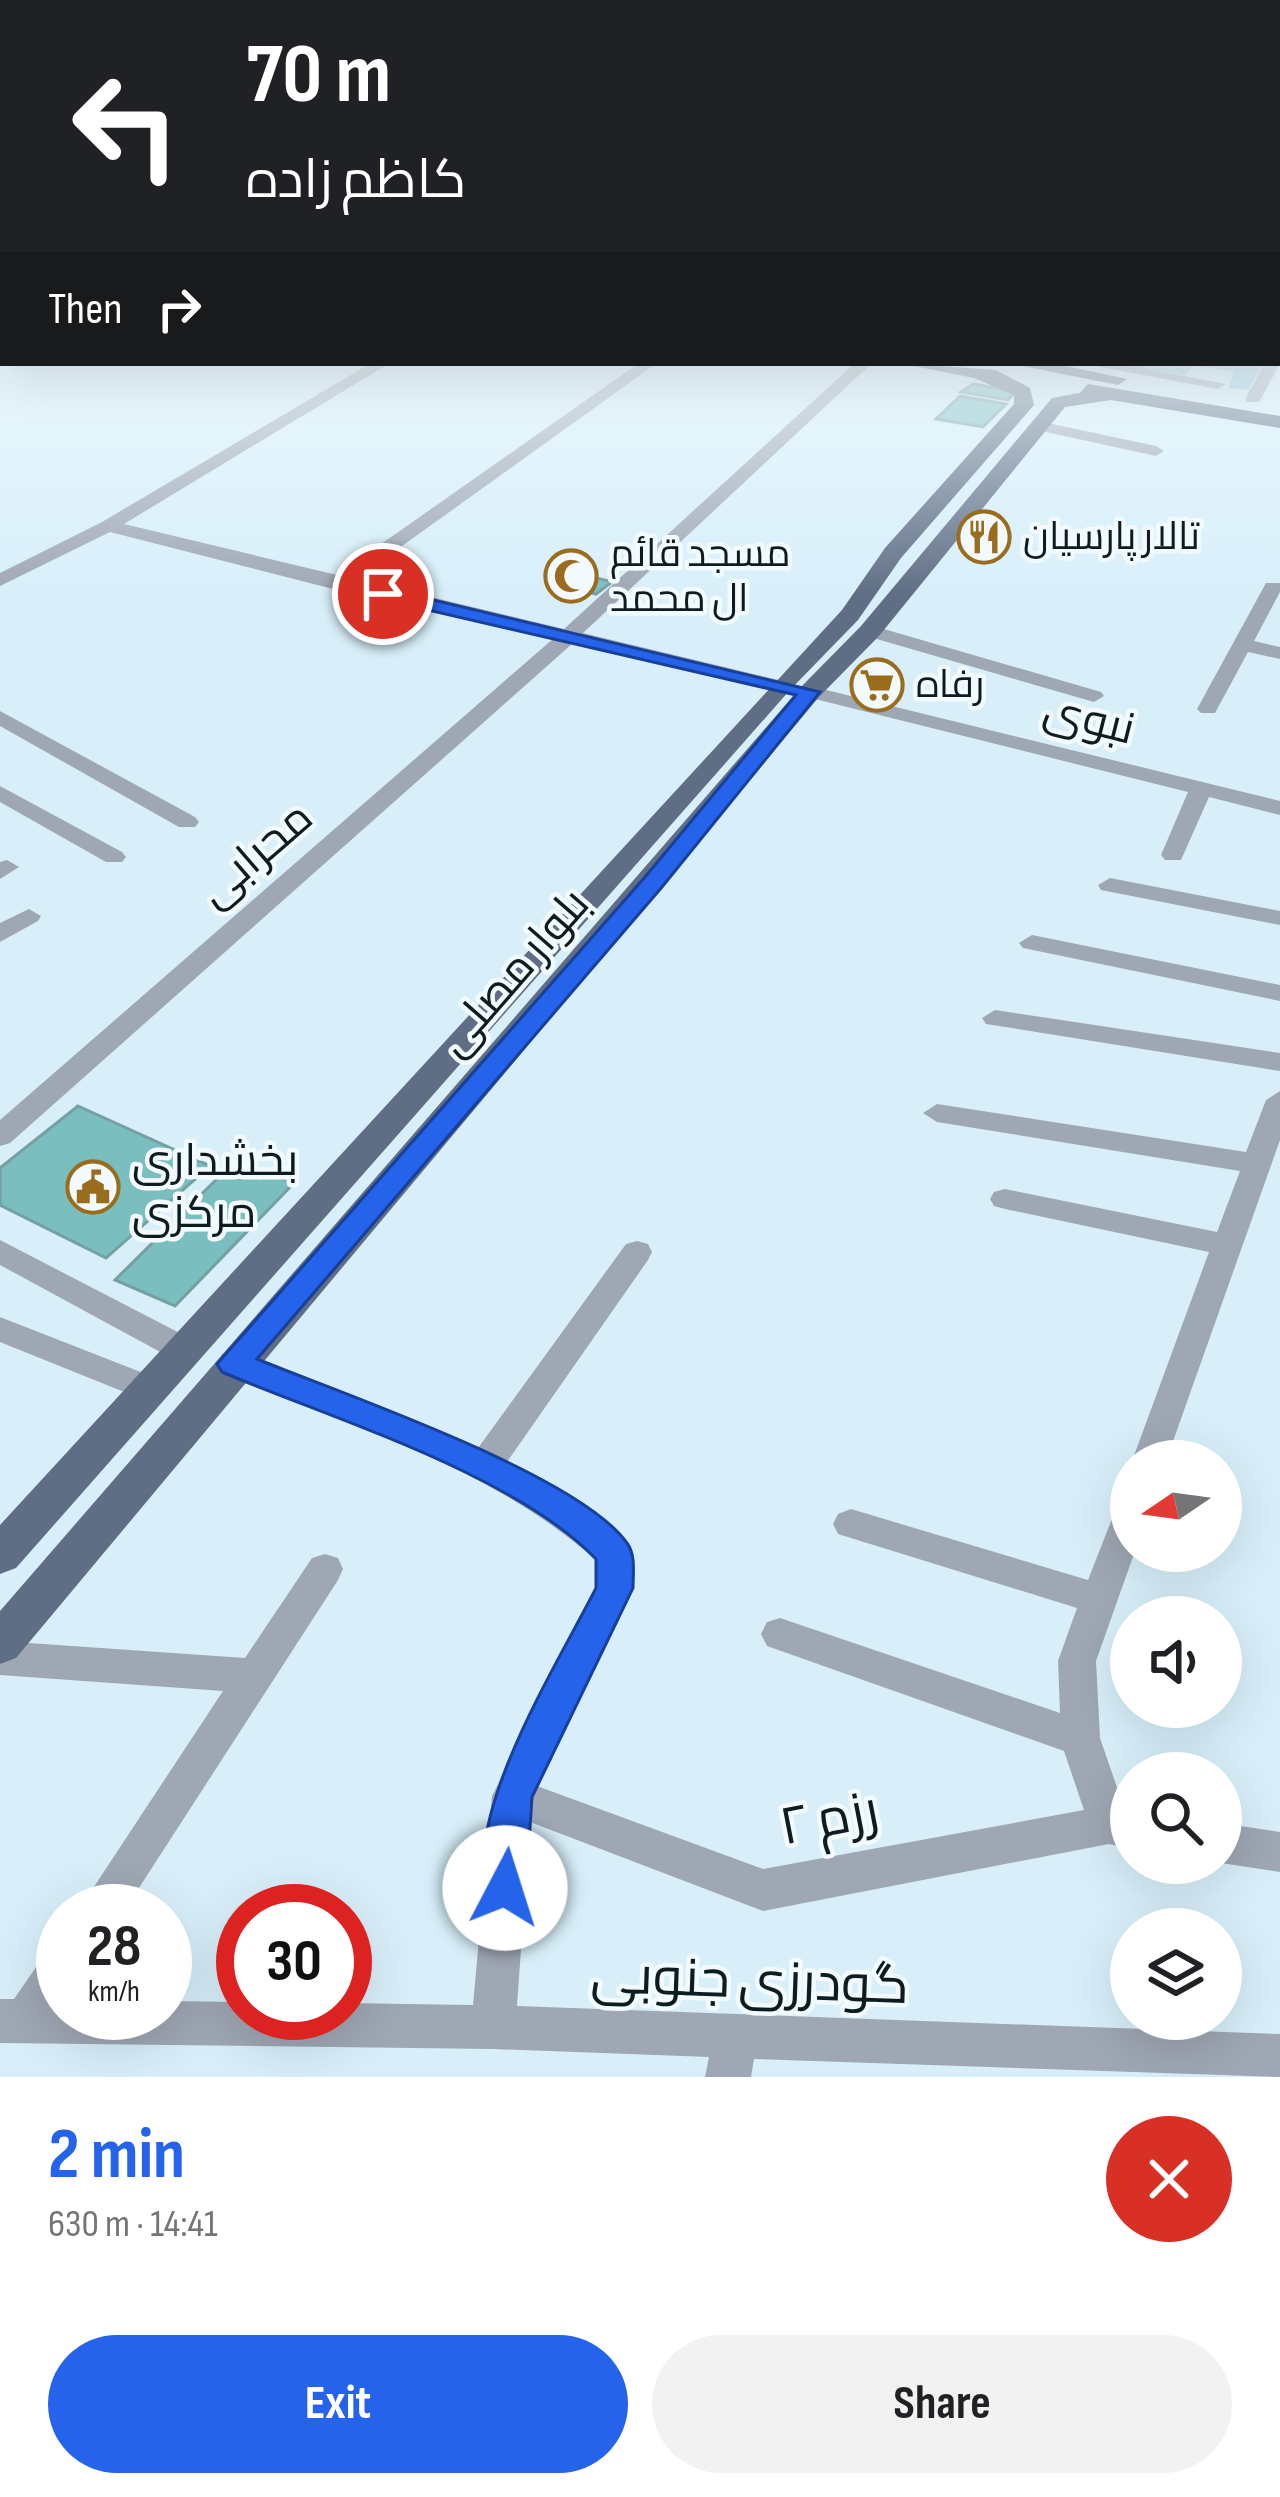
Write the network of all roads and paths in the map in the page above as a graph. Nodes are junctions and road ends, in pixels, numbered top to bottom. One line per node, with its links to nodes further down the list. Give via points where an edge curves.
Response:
1 (317, 402): 10 (street)
2 (594, 402): 12 (street)
3 (822, 402): 15 (street, محرابی)
4 (1024, 402): 18 (main road, بلوار مصلی, via 893,553)
5 (1064, 402): 8 (main road, بلوار مصلی)
6 (1217, 402): 7 (main road)
7 (1280, 422)
8 (1042, 427): 9 (street); 14 (main road, بلوار مصلی)
9 (1156, 451)
10 (108, 526): 11 (street); 12 (street, نبوی)
11 (0, 580)
12 (337, 584): 15 (street, نبوی)
13 (1273, 587): 16 (street)
14 (870, 631): 18 (main road, بلوار مصلی); 19 (street)
15 (567, 638): 18 (street, نبوی); 38 (street, محرابی)
16 (1242, 645): 17 (street); 20 (street)
17 (1280, 653)
18 (795, 689): 22 (street, نبوی); 45 (main road, بلوار مصلی); 46 (main road, بلوار مصلی, via 653,882)
19 (1094, 696)
20 (1208, 709)
21 (0, 717): 25 (street)
22 (1201, 788): 24 (street, نبوی); 26 (street)
23 (0, 793): 27 (street)
24 (1280, 808)
25 (187, 822)
26 (1173, 855)
27 (113, 857)
28 (1109, 885): 30 (street)
29 (29, 916): 31 (street)
30 (1280, 918)
31 (0, 934)
32 (1032, 943): 33 (street)
33 (1280, 994)
34 (995, 1018): 35 (street)
35 (1280, 1062)
36 (1280, 1100): 39 (street)
37 (937, 1113): 39 (street)
38 (0, 1136)
39 (1257, 1164): 41 (street)
40 (1005, 1199): 41 (street)
41 (1227, 1245): 48 (street)
42 (0, 1251): 45 (street)
43 (637, 1252): 49 (street)
44 (0, 1329): 47 (street)
45 (186, 1351): 46 (main road); 47 (main road, بلوار مصلی)
46 (234, 1364): 49 (street); 56 (main road, بلوار مصلی)
47 (149, 1389): 51 (main road, بلوار مصلی)
48 (1157, 1440)
49 (484, 1467): 60 (street, via 583,1522 614,1554 615,1588)
50 (851, 1524): 54 (street)
51 (0, 1555)
52 (325, 1569): 58 (street)
53 (1110, 1569): 54 (street)
54 (1099, 1599): 59 (street, via 1077,1661)
55 (781, 1634): 59 (street)
56 (0, 1643)
57 (0, 1658): 58 (street)
58 (255, 1676): 65 (street)
59 (1080, 1738): 61 (street)
60 (512, 1796): 62 (street, رزم ۲, via 763,1890); 68 (street)
61 (1110, 1805)
62 (1110, 1829)
63 (1242, 1846): 64 (street)
64 (1280, 1852)
65 (116, 1884)
66 (36, 1994): 67 (street)
67 (14, 2019): 68 (street, گودرزی جنوبی)
68 (494, 2027): 70 (street, گودرزی جنوبی)
69 (1280, 2056): 70 (street, گودرزی جنوبی)
70 (732, 2058)

